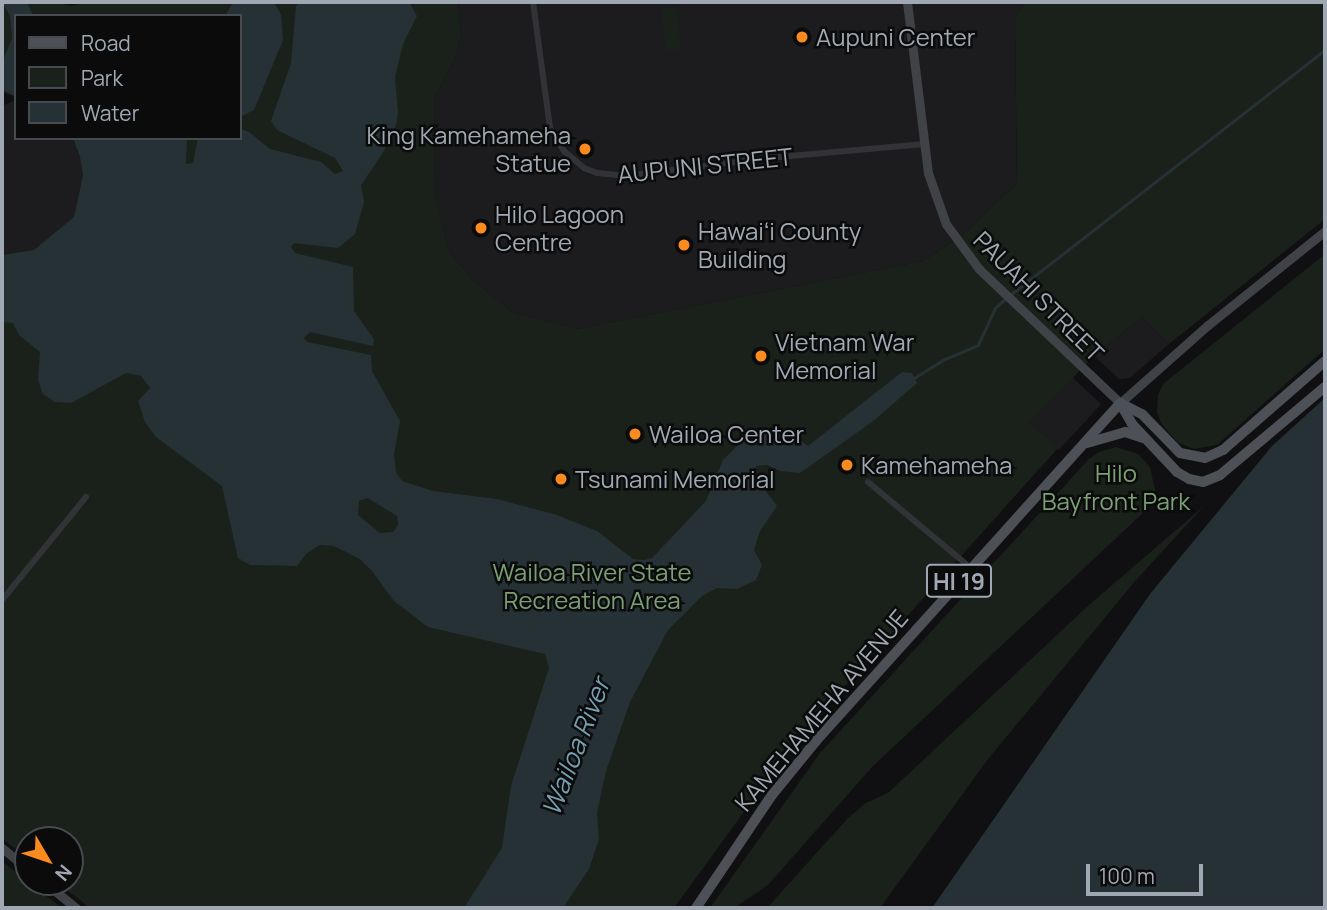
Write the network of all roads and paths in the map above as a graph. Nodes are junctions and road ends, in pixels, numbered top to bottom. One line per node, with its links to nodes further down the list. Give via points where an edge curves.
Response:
1 (533, 2): 3 (street, AUPUNI STREET, via 550,128 573,161 597,173 624,176)
2 (907, 2): 3 (street, PAUAHI STREET)
3 (924, 144): 7 (street, PAUAHI STREET, via 940,212 964,251)
4 (1325, 231): 7 (street, KAMEHAMEHA AVENUE)
5 (1325, 361): 7 (main road, via 1223,450 1205,458 1180,453 1142,414)
6 (1325, 387): 9 (main road, via 1212,480 1185,477)
7 (1120, 403): 8 (main road, KAMEHAMEHA AVENUE / HI 19); 9 (main road)
8 (1084, 444): 9 (main road, via 1125,432); 12 (main road, KAMEHAMEHA AVENUE / HI 19)
9 (1152, 444)
10 (868, 482): 12 (street)
11 (86, 496): 13 (street)
12 (971, 568): 16 (main road, KAMEHAMEHA AVENUE / HI 19, via 772,795)
13 (2, 600)
14 (61, 896): 15 (street)
15 (76, 908)
16 (696, 908)

